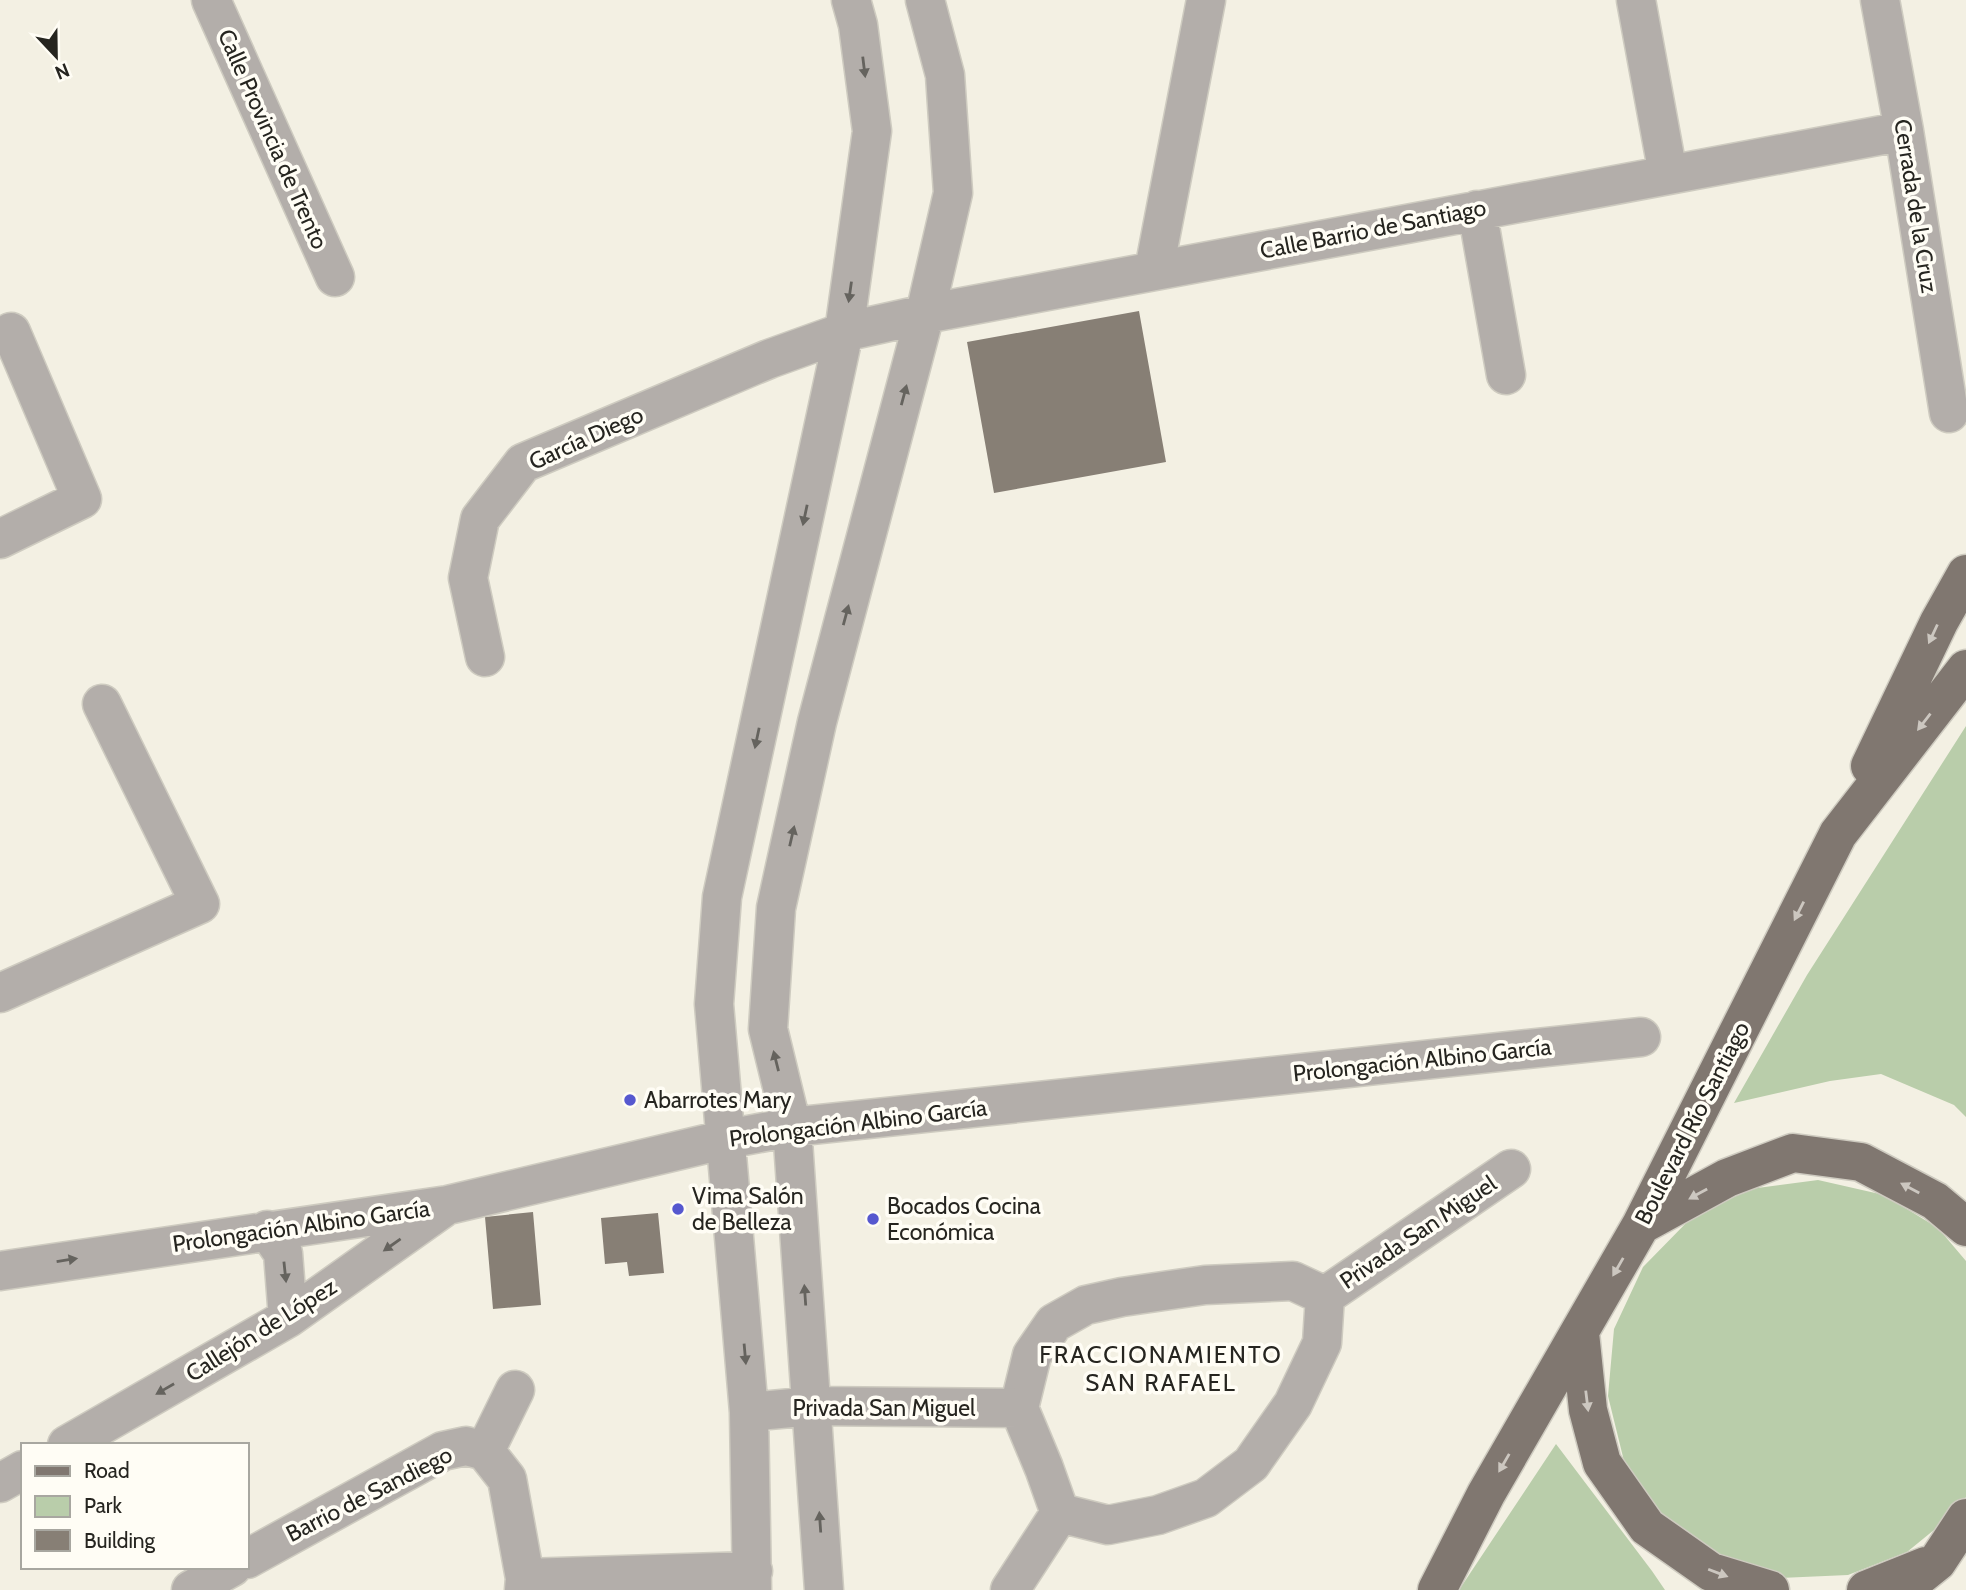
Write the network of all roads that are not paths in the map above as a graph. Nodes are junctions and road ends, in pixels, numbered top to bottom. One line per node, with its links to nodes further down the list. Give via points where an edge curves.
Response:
1 (211, 0): 11 (street, Calle Provincia de Trento)
2 (851, 0): 14 (street, one-way to 14, via 872,131)
3 (925, 0): 12 (street, via 945,75 953,193)
4 (1206, 0): 10 (street)
5 (1636, 0): 8 (street)
6 (1880, 0): 7 (street, Cerrada de la Cruz)
7 (1904, 131): 8 (street, Calle Barrio de Santiago); 16 (street, Cerrada de la Cruz)
8 (1668, 174): 9 (street, Calle Barrio de Santiago)
9 (1477, 210): 10 (street, Calle Barrio de Santiago); 15 (street)
10 (1154, 270): 12 (street, Calle Barrio de Santiago)
11 (335, 277)
12 (925, 314): 14 (street, Calle Barrio de Santiago); 25 (street, one-way to 12, via 768,1029 776,908 817,722)
13 (11, 332): 17 (street, via 82,499)
14 (844, 332): 19 (street, García Diego, via 768,359 523,463 480,519 468,578); 26 (street, one-way to 26, via 722,897 714,1004)
15 (1506, 375)
16 (1949, 412)
17 (0, 539)
18 (1966, 574): 22 (main road, one-way to 22)
19 (485, 657)
20 (1966, 668): 22 (main road, Boulevard Río Santiago, one-way to 22)
21 (102, 704): 23 (street, via 200,904)
22 (1838, 834): 29 (main road, Boulevard Río Santiago, one-way to 29)
23 (0, 993)
24 (1641, 1037): 25 (street, Prolongación Albino García)
25 (792, 1127): 26 (street, Prolongación Albino García); 37 (street, one-way to 25)
26 (727, 1139): 28 (street, Prolongación Albino García); 39 (street, one-way to 39)
27 (1511, 1169): 33 (street, Privada San Miguel)
28 (448, 1205): 31 (street, Prolongación Albino García); 34 (street, Callejón de López, one-way to 34)
29 (1642, 1225): 30 (main road, one-way to 29, via 1935,1201 1861,1162 1793,1153 1727,1178); 35 (main road, Boulevard Río Santiago, one-way to 35)
30 (1966, 1227)
31 (267, 1230): 32 (street, Prolongación Albino García, one-way to 31); 34 (street, one-way to 34, via 283,1253)
32 (0, 1271)
33 (1325, 1296): 38 (street, Privada San Miguel, via 1293,1281 1205,1285 1086,1305 1054,1323 1032,1355); 44 (street, Privada San Miguel, via 1322,1343 1293,1404 1251,1464 1206,1498 1158,1515 1108,1525)
34 (288, 1318): 40 (street, Callejón de López, one-way to 40)
35 (1580, 1333): 54 (main road, Boulevard Río Santiago, one-way to 54, via 1486,1493); 55 (main road, one-way to 55, via 1588,1410 1602,1463 1647,1527 1711,1572)
36 (515, 1390): 41 (street)
37 (813, 1406): 38 (street, Privada San Miguel); 39 (street, Privada San Miguel); 52 (street, one-way to 37)
38 (1019, 1408): 44 (street)
39 (750, 1412): 49 (street)
40 (70, 1443)
41 (485, 1451): 46 (street, Barrio de Sandiego, via 466,1446 443,1451); 50 (street, Barrio de Sandiego, via 507,1479)
42 (21, 1471): 43 (street)
43 (0, 1483)
44 (1059, 1513): 53 (street)
45 (1966, 1518): 47 (main road)
46 (248, 1558)
47 (1937, 1562): 56 (main road); 57 (main road)
48 (228, 1569): 51 (street)
49 (752, 1581): 50 (street)
50 (525, 1584)
51 (191, 1590)
52 (824, 1590)
53 (1010, 1590)
54 (1437, 1590)
55 (1770, 1590)
56 (1866, 1590)
57 (1902, 1590)

